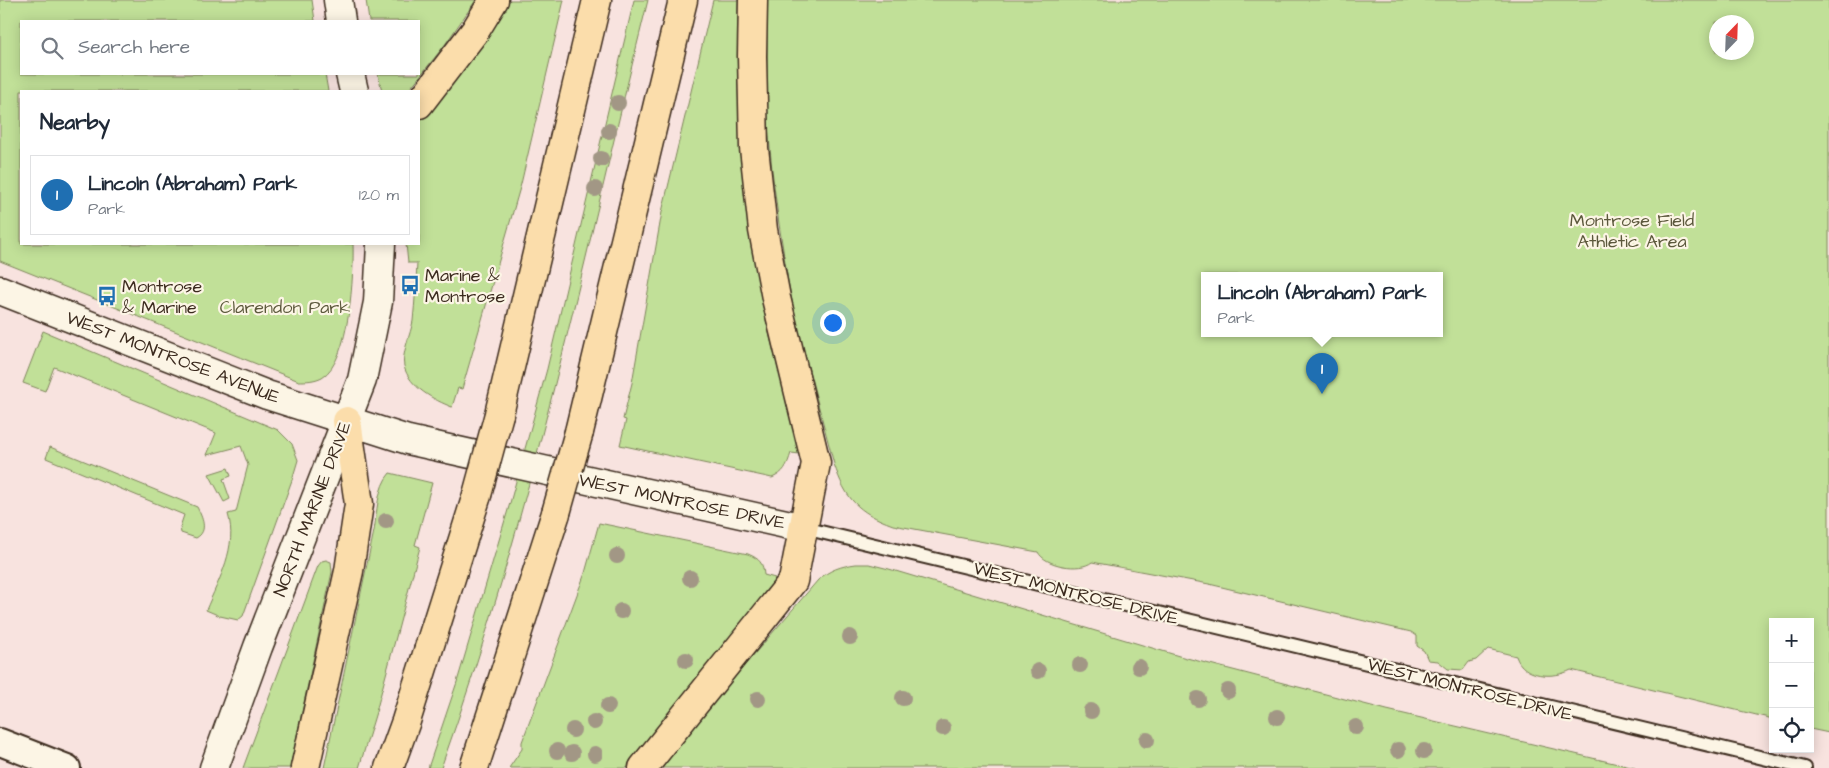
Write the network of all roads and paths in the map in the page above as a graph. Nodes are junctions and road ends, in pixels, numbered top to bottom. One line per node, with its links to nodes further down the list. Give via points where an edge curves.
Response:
1 (338, 0): 6 (main road)
2 (494, 0): 9 (highway, via 475,31)
3 (596, 0): 18 (highway, bridge, via 477,496)
4 (683, 0): 19 (highway, bridge, via 556,513)
5 (753, 0): 13 (highway, via 754,148 763,230 816,463)
6 (341, 20)
7 (350, 75): 8 (main road)
8 (354, 90)
9 (420, 103)
10 (381, 245): 12 (main road, NORTH MARINE DRIVE, via 378,302 370,345)
11 (0, 290): 12 (main road, WEST MONTROSE AVENUE, via 267,395)
12 (347, 421): 13 (main road, WEST MONTROSE DRIVE, via 416,442); 16 (main road, NORTH MARINE DRIVE); 17 (highway, via 359,504 349,571)
13 (804, 528): 20 (highway, via 793,581); 21 (lane, WEST MONTROSE DRIVE)
14 (0, 742): 15 (street)
15 (67, 768)
16 (214, 768)
17 (306, 768)
18 (389, 768)
19 (474, 768)
20 (643, 768)
21 (1805, 768)

